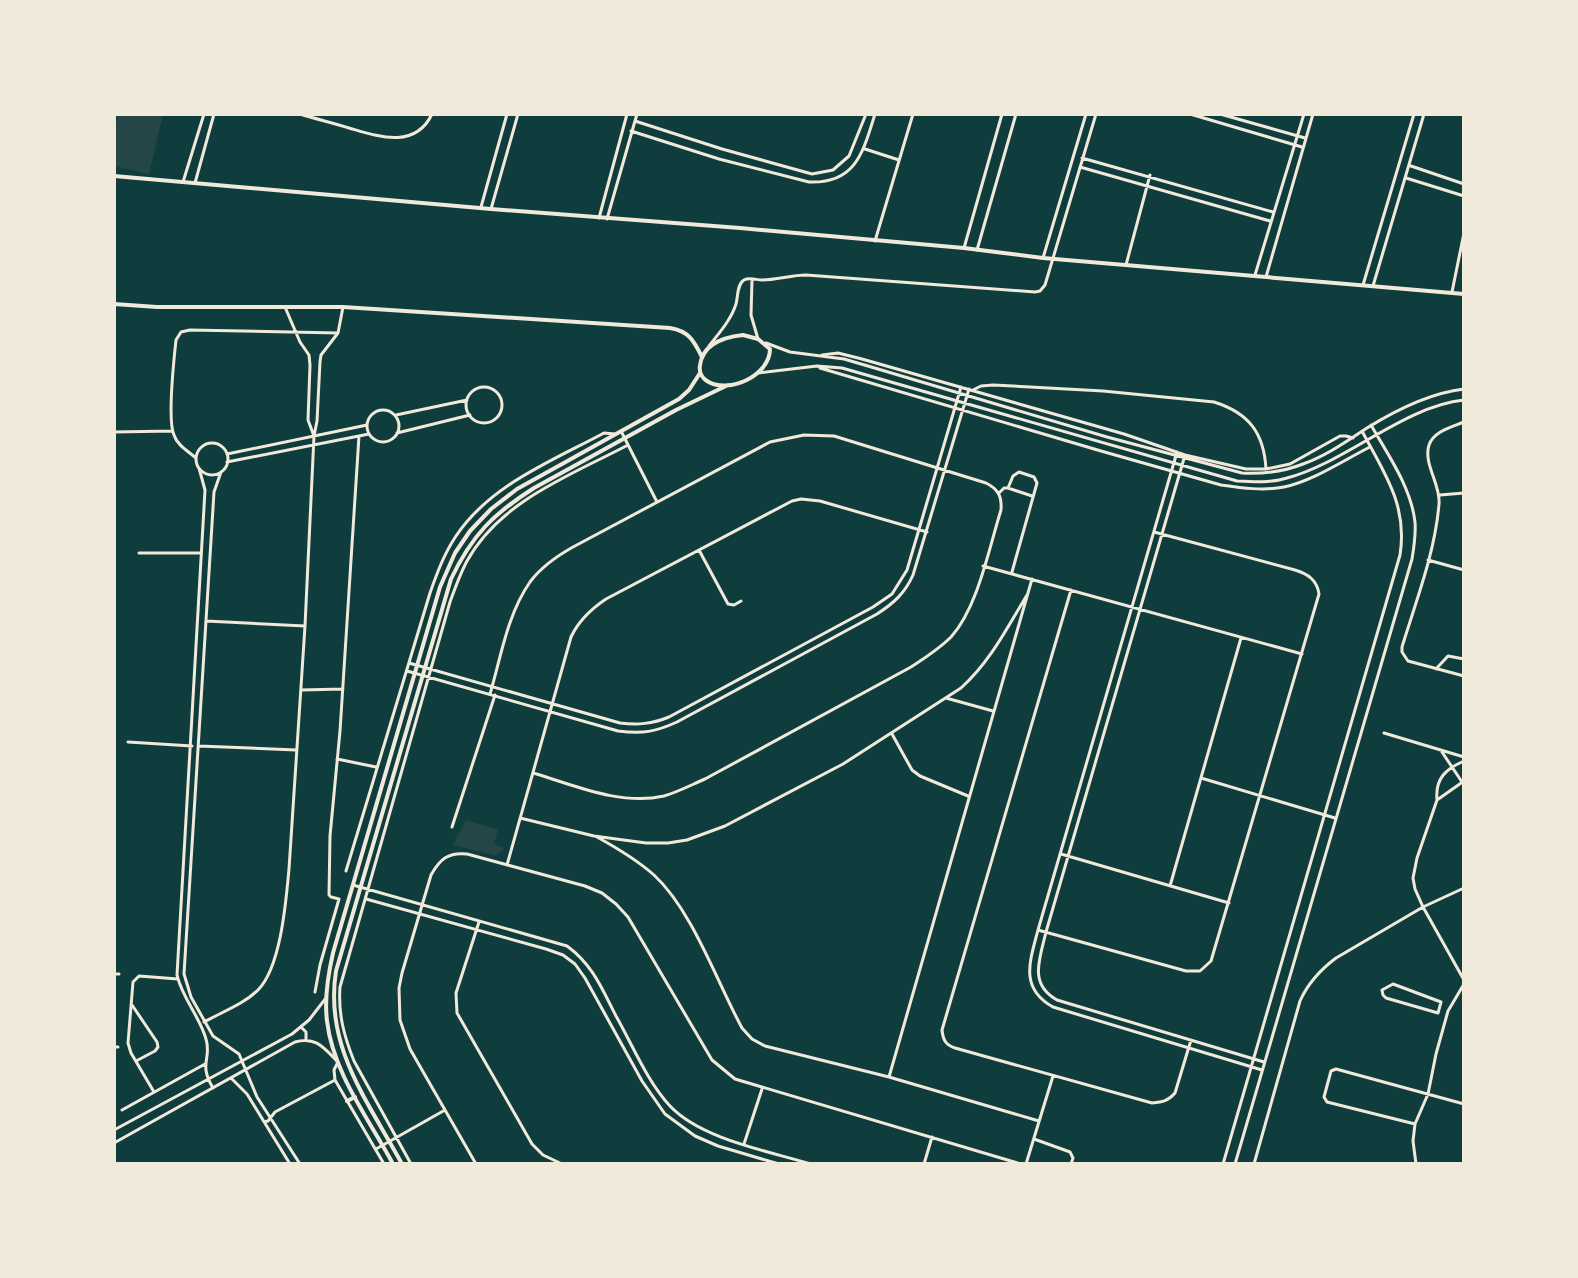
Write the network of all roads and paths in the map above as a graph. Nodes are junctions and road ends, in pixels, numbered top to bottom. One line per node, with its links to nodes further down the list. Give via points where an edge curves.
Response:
1 (204, 114): 41 (street)
2 (214, 114): 42 (street)
3 (300, 114): 4 (street, via 385,138 419,131)
4 (432, 114)
5 (507, 114): 49 (street)
6 (518, 114): 50 (street)
7 (627, 114): 23 (street)
8 (637, 114): 22 (street)
9 (865, 114): 21 (street); 29 (street, via 849,156 822,173)
10 (913, 114): 33 (street)
11 (1002, 114): 58 (street)
12 (1016, 114): 59 (street)
13 (1086, 114): 60 (street)
14 (1096, 114): 31 (street)
15 (1190, 114): 27 (street)
16 (1220, 114): 25 (street)
17 (1304, 114): 25 (street)
18 (1313, 114): 26 (street)
19 (1414, 114): 66 (street)
20 (1424, 114): 34 (street)
21 (874, 116): 30 (street)
22 (635, 121): 24 (street); 29 (street)
23 (624, 124): 24 (street); 53 (street)
24 (632, 129): 32 (street); 54 (street)
25 (1296, 135): 26 (street); 27 (street)
26 (1305, 138): 28 (street)
27 (1294, 146): 28 (street); 52 (street)
28 (1302, 147): 64 (street)
29 (722, 149): 32 (street)
30 (864, 149): 32 (street, via 848,172 823,183); 33 (street)
31 (1082, 158): 35 (street); 36 (street)
32 (719, 159)
33 (899, 160): 57 (street)
34 (1410, 166): 40 (street); 43 (street)
35 (1080, 167): 39 (street); 61 (street)
36 (1123, 169): 37 (street); 39 (street)
37 (1150, 175): 44 (street); 45 (street)
38 (114, 176): 41 (street)
39 (1120, 178): 44 (street)
40 (1406, 178): 46 (street); 67 (street)
41 (183, 182): 42 (street)
42 (195, 183): 49 (street)
43 (1464, 184)
44 (1147, 186): 48 (street); 62 (street)
45 (1201, 192): 47 (street); 48 (street)
46 (1464, 196)
47 (1227, 200): 51 (street); 52 (street)
48 (1199, 201): 51 (street)
49 (481, 208): 50 (street)
50 (491, 209): 53 (street)
51 (1225, 209): 55 (street)
52 (1273, 212): 55 (street)
53 (599, 218): 54 (street)
54 (607, 219): 57 (street)
55 (1270, 221): 63 (street)
56 (1464, 233): 68 (street)
57 (875, 241): 58 (street)
58 (964, 248): 59 (street)
59 (977, 250): 60 (street)
60 (1043, 258): 61 (street)
61 (1052, 258): 62 (street); 65 (street, via 1044,287 1035,292 806,275)
62 (1126, 265): 63 (street)
63 (1255, 277): 64 (street)
64 (1266, 277): 66 (street)
65 (752, 279): 75 (street, via 751,315); 77 (street, via 741,283 730,317)
66 (1363, 285): 67 (street)
67 (1373, 286): 68 (street)
68 (1452, 292): 69 (street)
69 (1464, 294)
70 (114, 304): 71 (street)
71 (285, 307): 72 (street); 73 (street)
72 (343, 307): 74 (street); 79 (street, via 679,329 692,338)
73 (296, 332): 74 (street); 102 (street, via 181,332 176,340); 109 (street, via 309,355 308,420)
74 (338, 333): 109 (street, via 321,355)
75 (758, 339): 76 (street); 77 (street, via 732,336)
76 (764, 343): 78 (street); 82 (street, via 770,358)
77 (707, 349): 79 (street)
78 (818, 356): 83 (street, via 838,353); 84 (street)
79 (702, 357): 81 (street)
80 (817, 366): 82 (street); 93 (street, via 842,368); 95 (street)
81 (700, 373): 85 (street, via 705,380); 106 (street, via 679,399)
82 (758, 373): 85 (street)
83 (922, 376): 84 (street); 86 (street)
84 (920, 382): 89 (street)
85 (728, 385): 112 (street)
86 (961, 387): 88 (street); 89 (street)
87 (1464, 389): 101 (street, via 1445,391)
88 (971, 390): 90 (street); 120 (street); 128 (street, via 981,386 1103,391 1214,402 1243,415 1253,426)
89 (959, 393): 90 (street); 93 (street)
90 (967, 395): 94 (street); 120 (street)
91 (467, 400): 97 (street); 97 (street, via 472,391 488,387 501,404 490,421 479,422); 98 (street)
92 (1464, 400): 108 (street, via 1419,413)
93 (957, 401): 94 (street); 95 (street)
94 (965, 403): 96 (street); 124 (street)
95 (955, 407): 96 (street); 127 (street)
96 (963, 409): 129 (street); 130 (street)
97 (470, 415): 105 (street)
98 (395, 416): 100 (street, via 380,410); 105 (street)
99 (1464, 422): 138 (street, via 1439,433 1428,447)
100 (367, 425): 107 (street); 109 (street)
101 (1371, 425): 103 (street); 108 (street)
102 (172, 431): 104 (street); 122 (street)
103 (1362, 431): 111 (street); 113 (street)
104 (114, 432)
105 (397, 433): 107 (street, via 381,442)
106 (618, 433): 112 (street); 116 (street, via 604,433); 118 (street)
107 (369, 434): 110 (street)
108 (1377, 435): 113 (street); 202 (street, via 1408,497 1415,540)
109 (314, 436): 114 (street); 119 (street)
110 (359, 436): 114 (street); 174 (street)
111 (1353, 438): 121 (street, via 1304,464 1264,474); 128 (street, via 1340,436 1290,464)
112 (625, 439): 115 (street); 133 (street)
113 (1367, 440): 117 (street); 125 (street, via 1285,479 1237,481)
114 (315, 445): 123 (street); 159 (street)
115 (628, 445): 135 (street); 140 (street)
116 (581, 446): 118 (street); 163 (street, via 500,491 457,534 439,568)
117 (1371, 447): 132 (street, via 1285,487 1221,485); 200 (street, via 1395,493 1403,539)
118 (585, 451): 164 (street, via 517,489 470,531 440,587)
119 (227, 454): 122 (street, via 210,443); 123 (street)
120 (1176, 454): 121 (street); 124 (street)
121 (1184, 457): 125 (street); 128 (street)
122 (196, 458): 126 (street)
123 (227, 462): 131 (street)
124 (1174, 464): 125 (street); 130 (street)
125 (1182, 466): 132 (street)
126 (199, 468): 131 (street, via 209,475); 147 (street, via 205,490)
127 (937, 468): 129 (street); 140 (street, via 834,436 795,436 758,447); 141 (street)
128 (1266, 469)
129 (945, 470): 136 (street, via 994,486); 142 (street)
130 (1172, 470): 132 (street); 143 (street)
131 (221, 472): 158 (street, via 214,492)
132 (1180, 473): 144 (street)
133 (534, 488): 135 (street); 165 (street, via 494,516 462,556)
134 (1008, 488): 136 (street); 139 (street); 139 (street, via 1015,473 1034,477)
135 (537, 493): 166 (street, via 499,521 468,560)
136 (999, 493): 149 (street, via 1001,510)
137 (1464, 493): 138 (street)
138 (1440, 495): 148 (street)
139 (1033, 497): 151 (street)
140 (657, 502): 173 (street, via 563,553 531,580 513,614)
141 (919, 529): 142 (street); 145 (street, via 801,499); 181 (street, via 903,580 885,600)
142 (927, 532): 182 (street, via 909,584 889,606)
143 (1154, 532): 144 (street); 156 (street)
144 (1162, 534): 157 (street); 161 (street, via 1311,577 1319,594)
145 (699, 550): 155 (street, via 728,604); 178 (street, via 588,612 571,637)
146 (139, 553): 147 (street)
147 (201, 553): 186 (street)
148 (1428, 560): 150 (street); 167 (street, via 1402,652 1408,661)
149 (983, 566): 151 (street); 194 (street, via 962,621 928,656 679,791 649,798 618,797)
150 (1464, 570)
151 (1011, 573): 152 (street)
152 (1032, 579): 153 (street); 154 (street)
153 (1071, 590): 156 (street); 252 (street, via 942,1030 951,1047)
154 (1027, 595): 177 (street, via 988,659); 179 (street)
155 (741, 601)
156 (1132, 607): 157 (street); 207 (street)
157 (1140, 610): 160 (street); 208 (street)
158 (206, 621): 159 (street); 187 (street)
159 (305, 626): 175 (street)
160 (1241, 638): 161 (street); 195 (street)
161 (1302, 654): 198 (street)
162 (1464, 659): 167 (street, via 1448,656)
163 (409, 663): 164 (street); 168 (street)
164 (416, 665): 165 (street); 169 (street)
165 (424, 667): 166 (street); 170 (street)
166 (431, 669): 172 (street); 173 (street)
167 (1436, 669): 171 (street)
168 (407, 671): 169 (street); 192 (street)
169 (414, 673): 170 (street); 211 (street)
170 (422, 675): 172 (street); 213 (street)
171 (1464, 676)
172 (428, 677): 176 (street); 213 (street)
173 (492, 686): 176 (street); 178 (street)
174 (343, 689): 175 (street); 190 (street)
175 (301, 690): 188 (street)
176 (492, 695): 180 (street); 205 (street)
177 (946, 698): 179 (street); 183 (street)
178 (552, 704): 180 (street); 181 (street, via 620,723)
179 (993, 711): 197 (street)
180 (549, 712): 182 (street, via 618,731); 194 (street)
181 (656, 722): 182 (street)
182 (659, 730)
183 (892, 733): 197 (street, via 912,770); 206 (street, via 704,835 668,843)
184 (1384, 733): 189 (street)
185 (128, 742): 186 (street)
186 (190, 746): 187 (street); 203 (street)
187 (198, 746): 188 (street); 204 (street)
188 (297, 750): 234 (street, via 286,902 275,959 260,988)
189 (1441, 750): 191 (street); 193 (street)
190 (337, 759): 192 (street); 225 (street, via 329,895 339,899)
191 (1464, 760): 193 (street)
192 (376, 767): 210 (street)
193 (1451, 767): 196 (street); 199 (street, via 1439,780)
194 (533, 773): 201 (street)
195 (1201, 778): 198 (street); 212 (street)
196 (1463, 782): 199 (street)
197 (968, 796): 253 (street)
198 (1260, 796): 200 (street); 217 (street)
199 (1437, 800): 219 (street, via 1413,878)
200 (1325, 815): 202 (street); 241 (street)
201 (520, 818): 206 (street); 209 (street)
202 (1336, 819): 246 (street)
203 (185, 827): 204 (street); 227 (street)
204 (192, 827): 234 (street, via 184,974)
205 (452, 827)
206 (594, 836): 253 (street, via 638,863 669,891 752,1039)
207 (1061, 854): 208 (street); 223 (street)
208 (1068, 856): 212 (street); 224 (street)
209 (507, 865): 218 (street, via 467,854 446,856 431,875); 258 (street, via 585,886 616,904 637,930 712,1060 735,1079)
210 (346, 871)
211 (353, 885): 213 (street); 215 (street)
212 (1170, 886): 217 (street)
213 (364, 888): 216 (street); 218 (street)
214 (1464, 888): 219 (street)
215 (350, 895): 216 (street); 226 (street)
216 (361, 898): 220 (street); 274 (street, via 343,971 340,1016 354,1061); 276 (street, via 336,971 334,1017 348,1064)
217 (1229, 903): 224 (street, via 1211,961 1193,972)
218 (423, 905): 220 (street); 221 (street)
219 (1423, 907): 228 (street); 297 (street, via 1336,958 1306,989)
220 (420, 914): 222 (street); 267 (street, via 402,973 400,1020 410,1049)
221 (479, 922): 222 (street); 243 (street, via 567,946 581,957)
222 (476, 930): 248 (street, via 546,949 575,964); 288 (street, via 456,993 457,1013 532,1144)
223 (1038, 930): 224 (street); 240 (street, via 1029,973 1044,1002)
224 (1046, 932): 238 (street, via 1038,973 1049,996)
225 (324, 950): 226 (street); 229 (street)
226 (333, 953): 230 (street)
227 (178, 979): 231 (street, via 139,976); 239 (street)
228 (1464, 982): 233 (street)
229 (315, 992)
230 (326, 998): 235 (street); 245 (street)
231 (130, 1003): 244 (street, via 128,1043); 244 (street, via 158,1047)
232 (1440, 1008): 232 (street, via 1440,1002 1393,984 1382,990 1389,999 1437,1013); 233 (street)
233 (1448, 1011): 262 (street)
234 (204, 1022): 236 (street)
235 (301, 1027): 237 (street); 242 (street)
236 (216, 1040): 239 (street); 242 (street)
237 (306, 1040): 245 (street, via 320,1044); 250 (street)
238 (1191, 1040): 240 (street); 241 (street)
239 (207, 1045): 247 (street)
240 (1189, 1048): 249 (street); 252 (street, via 1175,1093 1163,1102)
241 (1254, 1059): 246 (street); 249 (street)
242 (243, 1060): 250 (street); 255 (street)
243 (641, 1060): 248 (street); 278 (street, via 658,1090 685,1119)
244 (136, 1061): 260 (street)
245 (338, 1062): 256 (street); 263 (street)
246 (1264, 1062): 251 (street)
247 (205, 1064): 255 (street); 260 (street)
248 (633, 1064): 289 (street, via 665,1114 680,1126 718,1146)
249 (1251, 1067): 251 (street); 295 (street)
250 (246, 1070): 254 (street); 259 (street)
251 (1262, 1070): 296 (street)
252 (1053, 1075): 269 (street)
253 (889, 1077): 269 (street)
254 (231, 1078): 257 (street); 261 (street)
255 (208, 1079): 257 (street); 272 (street)
256 (335, 1080): 264 (street); 268 (street)
257 (213, 1088): 277 (street)
258 (762, 1089): 273 (street); 278 (street)
259 (253, 1090): 261 (street); 268 (street)
260 (154, 1092): 266 (street)
261 (247, 1094): 270 (street)
262 (1428, 1094): 265 (street); 271 (street); 271 (street, via 1336,1069 1330,1073 1327,1102)
263 (355, 1097): 264 (street); 279 (street)
264 (347, 1101): 280 (street)
265 (1464, 1104)
266 (122, 1110)
267 (445, 1110): 274 (street); 287 (street)
268 (270, 1117): 270 (street); 282 (street)
269 (1039, 1121): 275 (street)
270 (264, 1122): 281 (street)
271 (1415, 1124): 298 (street)
272 (114, 1130)
273 (932, 1137): 291 (street); 292 (street)
274 (396, 1138): 276 (street); 286 (street)
275 (1034, 1139): 293 (street); 294 (street, via 1070,1152)
276 (390, 1141): 279 (street); 285 (street)
277 (114, 1143)
278 (744, 1144): 290 (street)
279 (383, 1145): 280 (street); 284 (street)
280 (376, 1149): 283 (street)
281 (290, 1164)
282 (300, 1164)
283 (384, 1164)
284 (393, 1164)
285 (402, 1164)
286 (411, 1164)
287 (476, 1164)
288 (562, 1164)
289 (779, 1164)
290 (811, 1164)
291 (924, 1164)
292 (1021, 1164)
293 (1026, 1164)
294 (1071, 1164)
295 (1223, 1164)
296 (1235, 1164)
297 (1254, 1164)
298 (1416, 1164)

